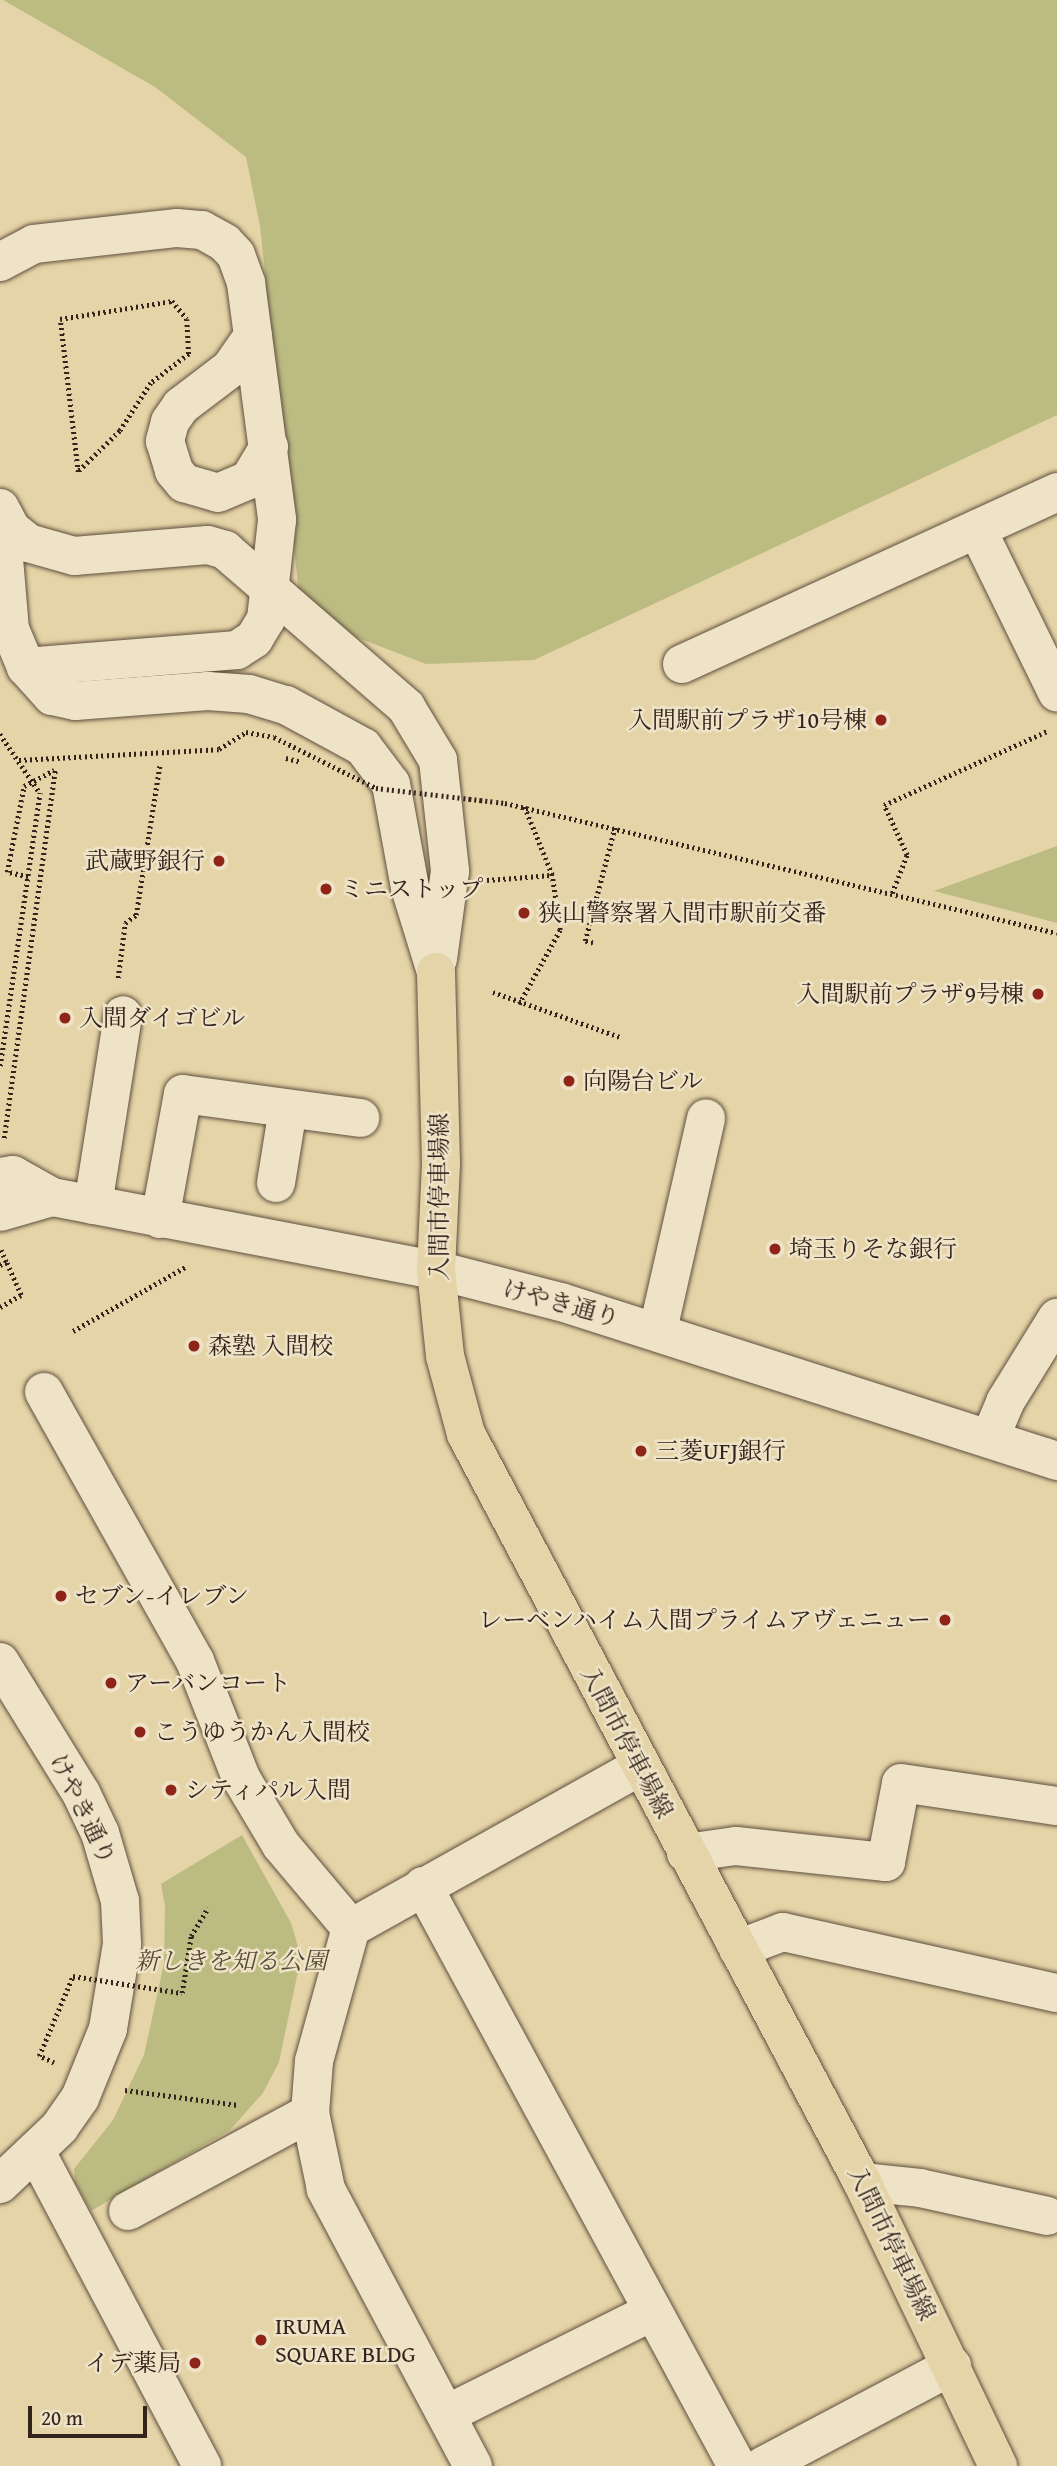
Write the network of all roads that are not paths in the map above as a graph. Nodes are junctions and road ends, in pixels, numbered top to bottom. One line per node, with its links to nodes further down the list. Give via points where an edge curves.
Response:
1 (0, 262): 2 (street, via 34,244 177,228 202,230 236,254 246,283)
2 (253, 335): 3 (street); 3 (street, via 231,368 181,406 165,441 174,471 184,483 218,493 249,480)
3 (269, 447): 8 (street, via 276,520)
4 (1057, 492): 6 (street)
5 (0, 509): 7 (street, via 11,528 28,542); 9 (street)
6 (977, 529): 10 (street); 12 (street)
7 (74, 556): 8 (street, via 208,545 225,550); 9 (street, via 27,579)
8 (271, 593): 11 (street, via 254,639 237,650); 13 (street, via 406,707 438,760 450,871)
9 (7, 612): 11 (street)
10 (682, 664)
11 (26, 667): 13 (street, via 52,696 75,701 208,691 249,694 286,705 363,747 391,784 410,888)
12 (1057, 692)
13 (436, 972): 24 (main road, 入間市停車場線, via 441,1164)
14 (122, 1015): 21 (street)
15 (288, 1109): 16 (street); 19 (street); 23 (street, via 183,1094)
16 (360, 1118)
17 (706, 1118): 26 (street)
18 (1, 1160): 20 (street, けやき通り, via 13,1175)
19 (276, 1183)
20 (52, 1197): 21 (street, けやき通り); 22 (street, けやき通り)
21 (93, 1205): 23 (street, けやき通り)
22 (0, 1212)
23 (160, 1219): 24 (street, けやき通り)
24 (436, 1270): 26 (street, けやき通り); 31 (main road, 入間市停車場線, via 445,1356 466,1434)
25 (1057, 1318): 28 (street, via 1005,1402)
26 (657, 1330): 28 (street, けやき通り)
27 (44, 1392): 35 (street, via 195,1661 241,1778 281,1845)
28 (990, 1438): 29 (street, けやき通り)
29 (1057, 1461)
30 (0, 1662): 39 (street, けやき通り, via 81,1793 112,1866 120,1901 122,1944 108,2029 80,2098)
31 (639, 1767): 33 (main road, 入間市停車場線); 34 (street)
32 (1057, 1806): 33 (street, via 901,1783 886,1862 736,1846)
33 (686, 1853): 36 (main road, 入間市停車場線)
34 (423, 1886): 35 (street); 44 (street)
35 (351, 1928): 38 (street, via 314,2061)
36 (738, 1949): 37 (street, via 783,1932); 40 (main road, 入間市停車場線)
37 (1057, 1993)
38 (310, 2113): 42 (street); 46 (street, via 326,2189)
39 (36, 2152): 41 (street, けやき通り); 47 (street)
40 (862, 2182): 43 (street, via 920,2188); 45 (main road, 入間市停車場線)
41 (0, 2184)
42 (128, 2211)
43 (1047, 2216)
44 (650, 2313): 46 (street); 49 (street)
45 (952, 2366): 50 (street); 51 (main road, 入間市停車場線)
46 (447, 2414): 48 (street)
47 (202, 2466)
48 (473, 2466)
49 (737, 2466)
50 (763, 2466)
51 (998, 2466)

